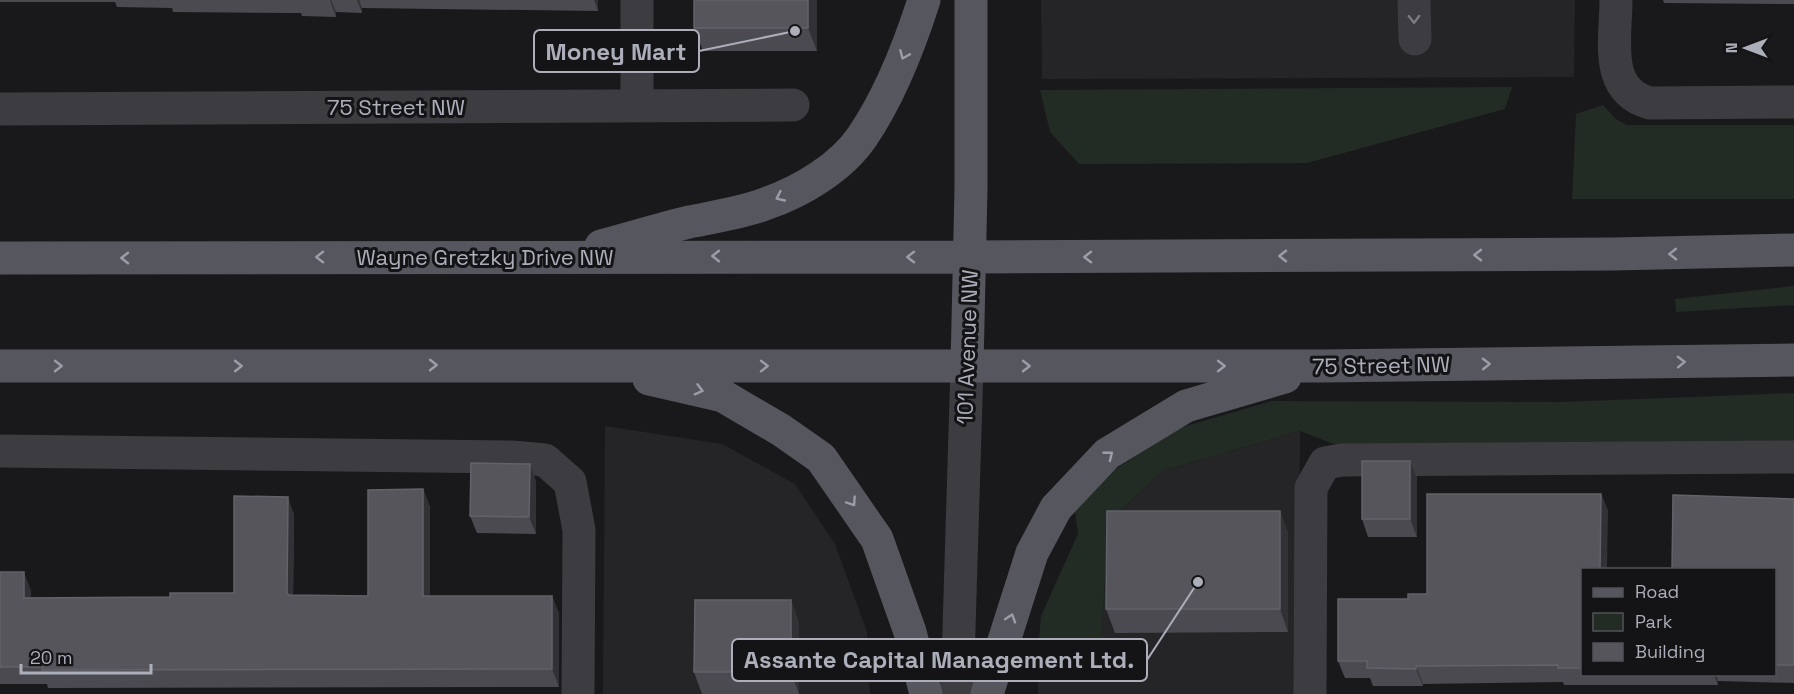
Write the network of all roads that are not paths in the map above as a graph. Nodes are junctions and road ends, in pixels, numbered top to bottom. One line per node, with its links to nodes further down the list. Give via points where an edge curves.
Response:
1 (637, 0): 9 (street)
2 (924, 0): 12 (main road, one-way to 12, via 893,80 861,138 816,178 765,204 656,230)
3 (971, 0): 13 (main road, 101 Avenue NW)
4 (1414, 0): 6 (street, one-way to 6)
5 (1616, 0): 7 (street, via 1616,68 1625,91 1638,100)
6 (1414, 39)
7 (1794, 102)
8 (793, 105): 9 (street, 75 Street NW)
9 (637, 106): 10 (street, 75 Street NW)
10 (0, 110)
11 (1794, 250): 13 (main road, one-way to 13)
12 (568, 257): 13 (main road, Wayne Gretzky Drive NW, one-way to 12); 14 (main road, Wayne Gretzky Drive NW, one-way to 14)
13 (970, 257): 18 (main road, 101 Avenue NW)
14 (0, 258)
15 (1794, 360): 19 (main road, 75 Street NW, one-way to 15)
16 (580, 365): 17 (main road, one-way to 16); 18 (main road, one-way to 18); 23 (main road, one-way to 23, via 723,396 821,458 877,539 910,632)
17 (0, 366)
18 (967, 366): 19 (main road, 75 Street NW, one-way to 19); 24 (street, 101 Avenue NW)
19 (1322, 366): 25 (main road, one-way to 19, via 1032,553 1056,508 1107,454 1186,406)
20 (0, 451): 22 (street, via 545,460 570,482 579,530)
21 (1794, 457): 26 (street, via 1325,463 1311,488)
22 (578, 694)
23 (926, 694)
24 (957, 694)
25 (987, 694)
26 (1310, 694)

